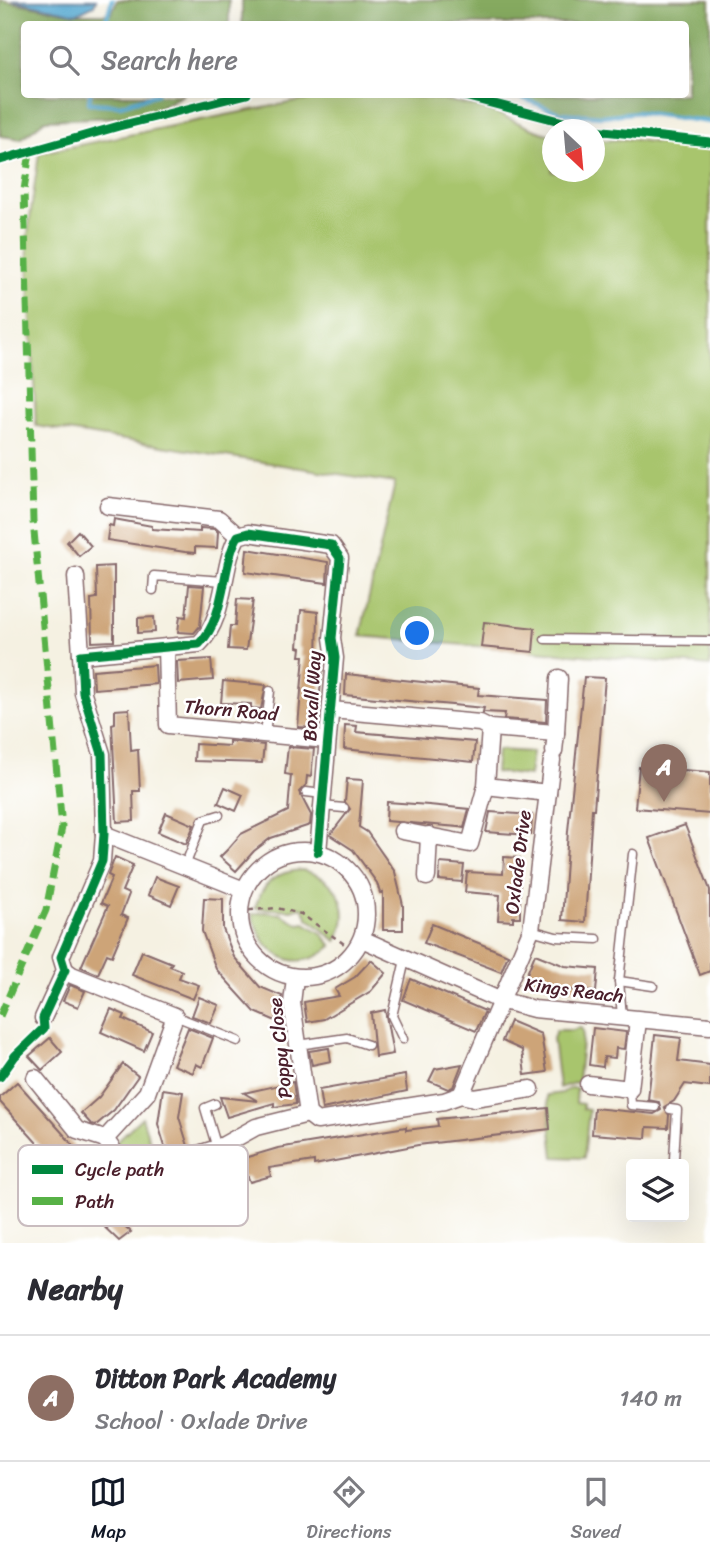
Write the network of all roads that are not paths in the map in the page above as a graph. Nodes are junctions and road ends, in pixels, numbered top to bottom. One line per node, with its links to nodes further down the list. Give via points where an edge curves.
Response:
1 (108, 506): 2 (street, via 219,519)
2 (238, 536): 4 (street); 12 (street, Boxall Way, via 248,533 331,545 340,558)
3 (76, 576): 9 (street)
4 (227, 581): 5 (lane, via 154,576); 8 (street, via 208,636 199,644)
5 (153, 590)
6 (545, 639): 7 (lane)
7 (710, 641)
8 (166, 647): 9 (street); 15 (street, Thorn Road, via 168,725)
9 (81, 655): 24 (street, via 83,692 102,754)
10 (559, 678): 14 (street)
11 (270, 691): 15 (lane)
12 (331, 710): 13 (street, via 480,723); 16 (street, Boxall Way)
13 (490, 729): 14 (street); 17 (street)
14 (556, 733): 19 (street)
15 (265, 734): 16 (street, Thorn Road)
16 (327, 740): 20 (street, Boxall Way)
17 (486, 786): 19 (street, Oxlade Drive); 25 (street, via 470,844)
18 (306, 792): 20 (lane)
19 (548, 793): 31 (street, Oxlade Drive)
20 (323, 800): 21 (lane); 26 (street, Boxall Way)
21 (344, 808)
22 (219, 815): 28 (lane, via 203,820)
23 (402, 831): 25 (street)
24 (104, 834): 28 (street); 35 (street, via 102,861 61,957)
25 (429, 835): 29 (street)
26 (318, 852): 30 (street, via 300,850 275,858 253,874); 33 (street, via 339,861 355,876 364,896 367,918)
27 (633, 854): 37 (lane)
28 (185, 866): 30 (street)
29 (427, 877)
30 (244, 890): 36 (street, via 239,911 248,947 276,972)
31 (530, 930): 32 (lane); 39 (street, Oxlade Drive)
32 (597, 939)
33 (359, 945): 34 (street, Kings Reach); 36 (street, via 329,973)
34 (405, 960): 39 (street, Kings Reach); 44 (lane, via 392,1016)
35 (65, 970): 40 (street); 41 (street)
36 (295, 978): 46 (street, Poppy Close, via 292,1003)
37 (619, 982): 38 (lane); 42 (lane)
38 (653, 986)
39 (499, 1000): 42 (street, Kings Reach, via 534,1009); 52 (street, Oxlade Drive)
40 (175, 1016): 45 (lane); 57 (street, via 147,1093)
41 (43, 1018)
42 (630, 1018): 43 (street, Kings Reach); 51 (street)
43 (710, 1026)
44 (403, 1039)
45 (238, 1041)
46 (298, 1045): 47 (lane, via 347,1038); 56 (street, Poppy Close)
47 (368, 1045)
48 (35, 1078): 57 (street, via 78,1130)
49 (588, 1084): 51 (street)
50 (531, 1089): 52 (street, via 474,1098)
51 (630, 1089): 54 (lane, via 631,1105)
52 (461, 1095): 56 (street, via 317,1121)
53 (215, 1104): 59 (lane, via 205,1108)
54 (655, 1107)
55 (670, 1109): 61 (lane, via 677,1110)
56 (308, 1114): 60 (street, via 256,1127)
57 (105, 1139): 58 (street)
58 (109, 1145)
59 (216, 1145)
60 (223, 1145)
61 (674, 1159)

